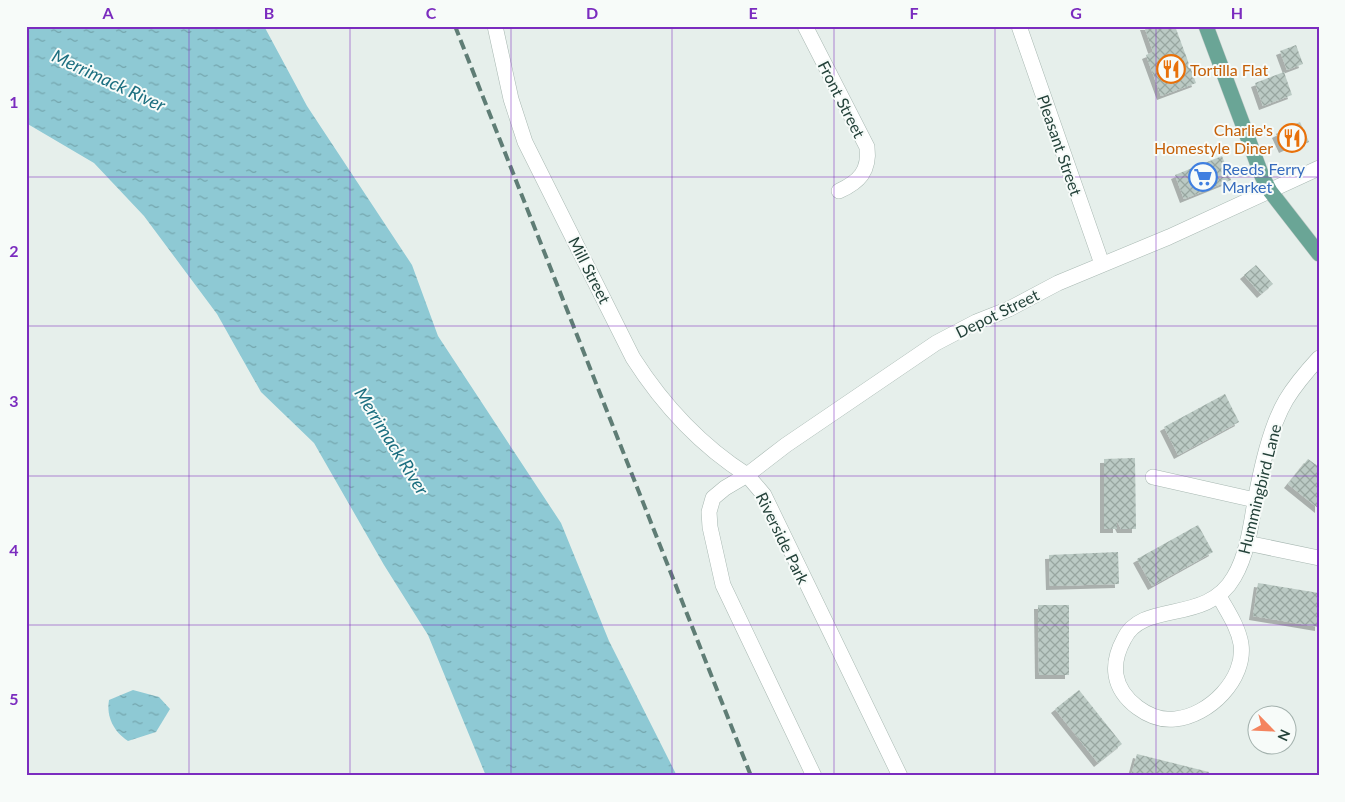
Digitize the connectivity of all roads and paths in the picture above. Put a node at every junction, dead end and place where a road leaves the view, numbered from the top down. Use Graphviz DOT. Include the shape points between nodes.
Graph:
graph roads {
  1 [pos="495,26"];
  2 [pos="805,26"];
  3 [pos="1019,26"];
  4 [pos="1206,26"];
  5 [pos="1319,168"];
  6 [pos="839,191"];
  7 [pos="1270,191"];
  8 [pos="1319,254"];
  9 [pos="1102,264"];
  10 [pos="1319,358"];
  11 [pos="747,475"];
  12 [pos="1153,477"];
  13 [pos="1256,500"];
  14 [pos="1247,542"];
  15 [pos="1319,558"];
  16 [pos="1219,596"];
  17 [pos="814,776"];
  18 [pos="900,776"];
  1 -- 11 [label="street, Mill Street" via="511,99 526,142 633,358 654,389 689,428"];
  2 -- 6 [label="street, Front Street" via="866,147 866,170 860,180"];
  3 -- 9 [label="street, Pleasant Street"];
  4 -- 7 [label="main road"];
  5 -- 7 [label="street, Depot Street"];
  7 -- 8 [label="main road"];
  7 -- 9 [label="street, Depot Street"];
  9 -- 11 [label="street, Depot Street" via="936,343"];
  10 -- 13 [label="street, Hummingbird Lane" via="1295,387 1278,416"];
  11 -- 17 [label="street, Riverside Park" via="714,498 709,512 723,586"];
  11 -- 18 [label="street, Riverside Park" via="764,495"];
  12 -- 13 [label="street"];
  13 -- 14 [label="street, Hummingbird Lane"];
  14 -- 15 [label="street"];
  14 -- 16 [label="street, Hummingbird Lane" via="1235,577"];
  16 -- 16 [label="street, Hummingbird Lane" via="1194,608 1142,620 1132,626 1119,650 1115,663 1116,677 1132,702 1144,712 1157,718 1175,719 1205,707 1228,687 1237,673 1241,643"];
}
